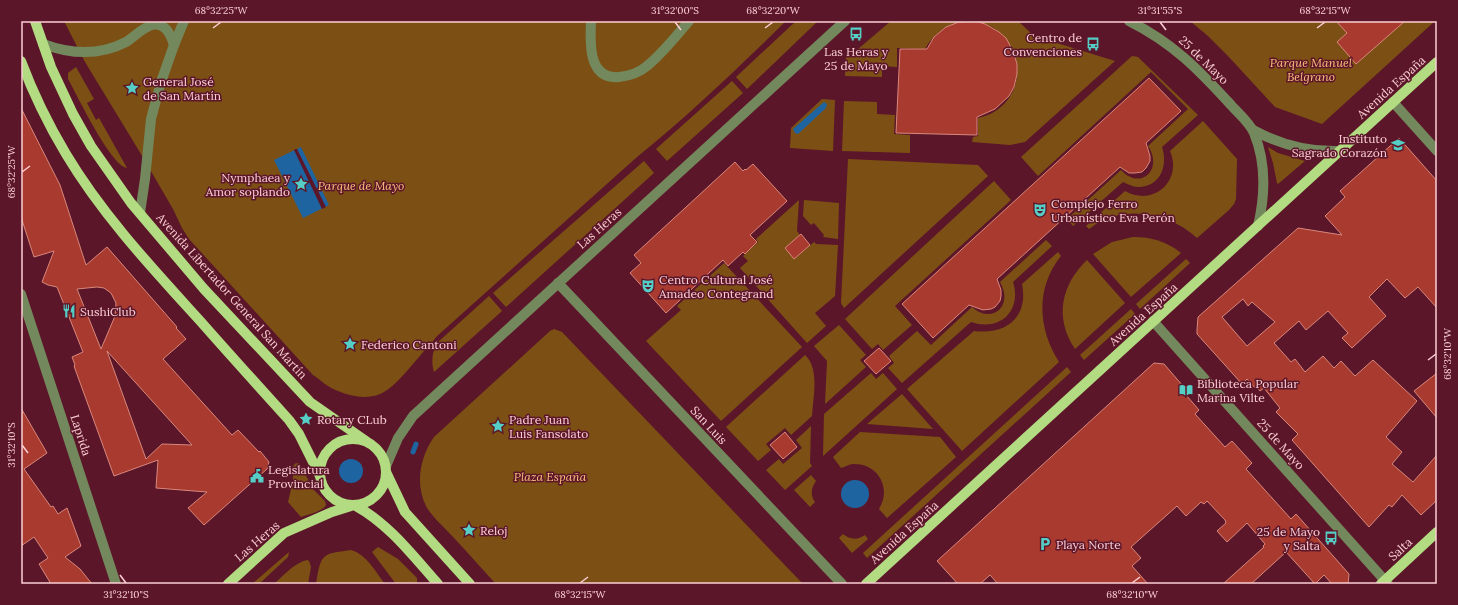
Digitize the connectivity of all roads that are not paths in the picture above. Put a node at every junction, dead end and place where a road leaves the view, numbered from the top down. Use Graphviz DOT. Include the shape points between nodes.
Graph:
graph roads {
  1 [pos="35,21"];
  2 [pos="184,21"];
  3 [pos="591,21"];
  4 [pos="689,21"];
  5 [pos="845,21"];
  6 [pos="1129,21"];
  7 [pos="43,44"];
  8 [pos="174,45"];
  9 [pos="21,61"];
  10 [pos="1437,62"];
  11 [pos="1393,102"];
  12 [pos="1253,130"];
  13 [pos="1339,151"];
  14 [pos="1437,151"];
  15 [pos="140,213"];
  16 [pos="1258,226"];
  17 [pos="558,283"];
  18 [pos="21,294"];
  19 [pos="1154,322"];
  20 [pos="366,441"];
  21 [pos="386,469"];
  22 [pos="320,476"];
  23 [pos="353,506"];
  24 [pos="1437,532"];
  25 [pos="1385,583"];
  26 [pos="116,584"];
  27 [pos="228,584"];
  28 [pos="438,584"];
  29 [pos="470,584"];
  30 [pos="842,584"];
  31 [pos="866,584"];
  1 -- 7 [label="main road, Avenida Libertador General San Martín"];
  2 -- 8 [label="street"];
  3 -- 4 [label="street" via="590,45 594,62 600,72 611,78 634,74 647,66"];
  5 -- 17 [label="street, Las Heras"];
  6 -- 12 [label="street, 25 de Mayo" via="1172,46 1194,65"];
  7 -- 8 [label="street" via="77,52 98,51 126,42 152,25 166,29"];
  7 -- 15 [label="main road, Avenida Libertador General San Martín" via="60,86 91,146"];
  8 -- 15 [label="street" via="151,119"];
  9 -- 22 [label="main road" via="57,139 93,194 137,250 295,428"];
  10 -- 11 [label="main road, Avenida España"];
  11 -- 13 [label="main road, Avenida España"];
  11 -- 14 [label="street"];
  12 -- 13 [label="street, 25 de Mayo" via="1300,148"];
  12 -- 16 [label="street, 25 de Mayo" via="1260,151 1263,183"];
  13 -- 16 [label="main road, Avenida España"];
  15 -- 20 [label="main road, Avenida Libertador General San Martín" via="204,289 310,402"];
  16 -- 19 [label="main road, Avenida España"];
  17 -- 21 [label="street, Las Heras" via="413,416 398,438"];
  17 -- 30 [label="street, San Luis"];
  18 -- 26 [label="street, Laprida"];
  19 -- 25 [label="street, 25 de Mayo"];
  19 -- 31 [label="main road, Avenida España"];
  20 -- 21 [label="main road" via="383,457"];
  20 -- 22 [label="main road" via="344,440 333,445 325,453 320,464"];
  21 -- 23 [label="main road" via="386,480 373,499"];
  21 -- 29 [label="main road" via="405,512"];
  22 -- 23 [label="main road" via="323,487 330,496 340,503"];
  23 -- 27 [label="main road, Las Heras" via="332,512 284,533"];
  23 -- 28 [label="main road" via="371,515 386,527"];
  24 -- 25 [label="main road, Salta"];
}
